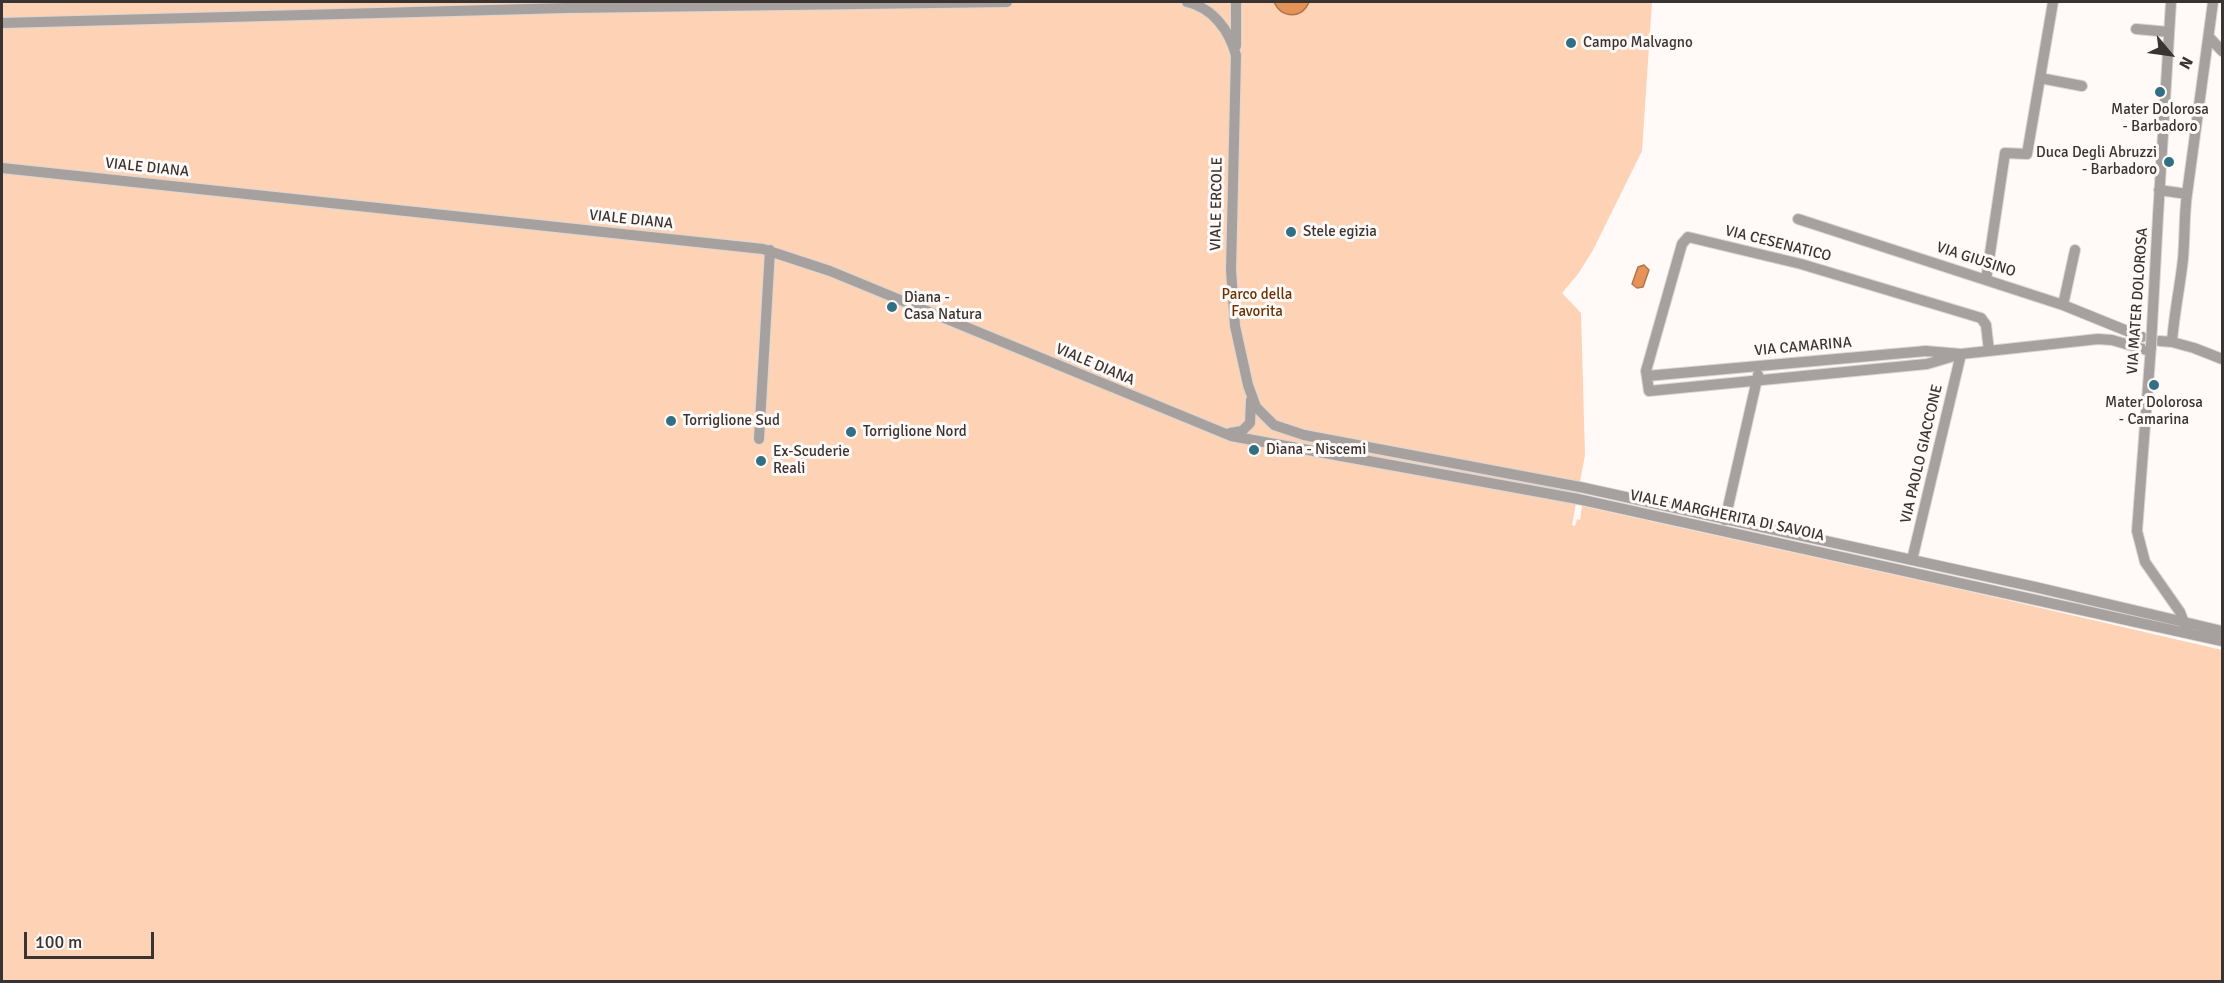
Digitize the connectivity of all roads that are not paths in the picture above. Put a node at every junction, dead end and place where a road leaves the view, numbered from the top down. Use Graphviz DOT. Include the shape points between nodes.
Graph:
graph roads {
  1 [pos="1007,2"];
  2 [pos="1187,2"];
  3 [pos="1236,2"];
  4 [pos="2053,2"];
  5 [pos="2171,2"];
  6 [pos="2213,2"];
  7 [pos="2,23"];
  8 [pos="2136,29"];
  9 [pos="2169,32"];
  10 [pos="2209,37"];
  11 [pos="2223,51"];
  12 [pos="1236,55"];
  13 [pos="2040,78"];
  14 [pos="2082,86"];
  15 [pos="2,168"];
  16 [pos="2159,190"];
  17 [pos="2187,194"];
  18 [pos="1798,219"];
  19 [pos="770,250"];
  20 [pos="2075,250"];
  21 [pos="1986,279"];
  22 [pos="2063,305"];
  23 [pos="2142,337"];
  24 [pos="2172,342"];
  25 [pos="2153,346"];
  26 [pos="1989,351"];
  27 [pos="1961,354"];
  28 [pos="2223,359"];
  29 [pos="1757,366"];
  30 [pos="1647,376"];
  31 [pos="1759,380"];
  32 [pos="1649,391"];
  33 [pos="1251,395"];
  34 [pos="1269,422"];
  35 [pos="1223,433"];
  36 [pos="759,439"];
  37 [pos="1725,520"];
  38 [pos="1912,560"];
  39 [pos="2181,627"];
  40 [pos="2223,631"];
  41 [pos="2223,641"];
  1 -- 7 [label="street" via="566,8"];
  2 -- 12 [label="street, VIALE ERCOLE" via="1201,7 1218,21 1228,32"];
  3 -- 12 [label="street"];
  4 -- 13 [label="street"];
  5 -- 9 [label="street, VIA MATER DOLOROSA"];
  6 -- 10 [label="street"];
  8 -- 9 [label="street"];
  9 -- 16 [label="street, VIA MATER DOLOROSA"];
  10 -- 11 [label="street"];
  10 -- 17 [label="street"];
  12 -- 33 [label="street, VIALE ERCOLE" via="1233,307"];
  13 -- 14 [label="street"];
  13 -- 21 [label="street" via="2027,154 2005,153"];
  15 -- 19 [label="street, VIALE DIANA"];
  16 -- 17 [label="street"];
  16 -- 25 [label="street, VIA MATER DOLOROSA, bridge"];
  17 -- 24 [label="street"];
  18 -- 21 [label="street, VIA GIUSINO"];
  19 -- 35 [label="street, VIALE DIANA" via="830,271"];
  19 -- 36 [label="street"];
  20 -- 22 [label="street"];
  21 -- 22 [label="street, VIA GIUSINO"];
  22 -- 23 [label="street, VIA GIUSINO"];
  24 -- 25 [label="street"];
  24 -- 28 [label="street"];
  25 -- 26 [label="street, VIA CAMARINA" via="2098,339"];
  25 -- 39 [label="street, VIA MATER DOLOROSA" via="2137,531 2145,562"];
  26 -- 27 [label="street, VIA CAMARINA"];
  26 -- 30 [label="street, VIA CESENATICO" via="1986,325 1981,318 1801,264 1688,237 1682,244 1646,368"];
  27 -- 29 [label="street, VIA CAMARINA" via="1926,351"];
  27 -- 31 [label="street, VIA CAMARINA" via="1927,364"];
  27 -- 38 [label="street, VIA PAOLO GIACCONE"];
  29 -- 30 [label="street, VIA CAMARINA"];
  29 -- 31 [label="street"];
  30 -- 32 [label="street, VIA CESENATICO"];
  31 -- 32 [label="street, VIA CAMARINA"];
  31 -- 37 [label="street"];
  33 -- 34 [label="street, VIALE ERCOLE" via="1256,408"];
  33 -- 35 [label="street" via="1250,423 1235,433"];
  34 -- 37 [label="street, VIALE MARGHERITA DI SAVOIA" via="1304,435"];
  35 -- 39 [label="street, VIALE MARGHERITA DI SAVOIA" via="1578,499"];
  37 -- 38 [label="street, VIALE MARGHERITA DI SAVOIA"];
  38 -- 39 [label="street, VIALE MARGHERITA DI SAVOIA"];
  39 -- 40 [label="street, VIALE MARGHERITA DI SAVOIA"];
  39 -- 41 [label="street, VIA MATER DOLOROSA" via="2192,634"];
}
